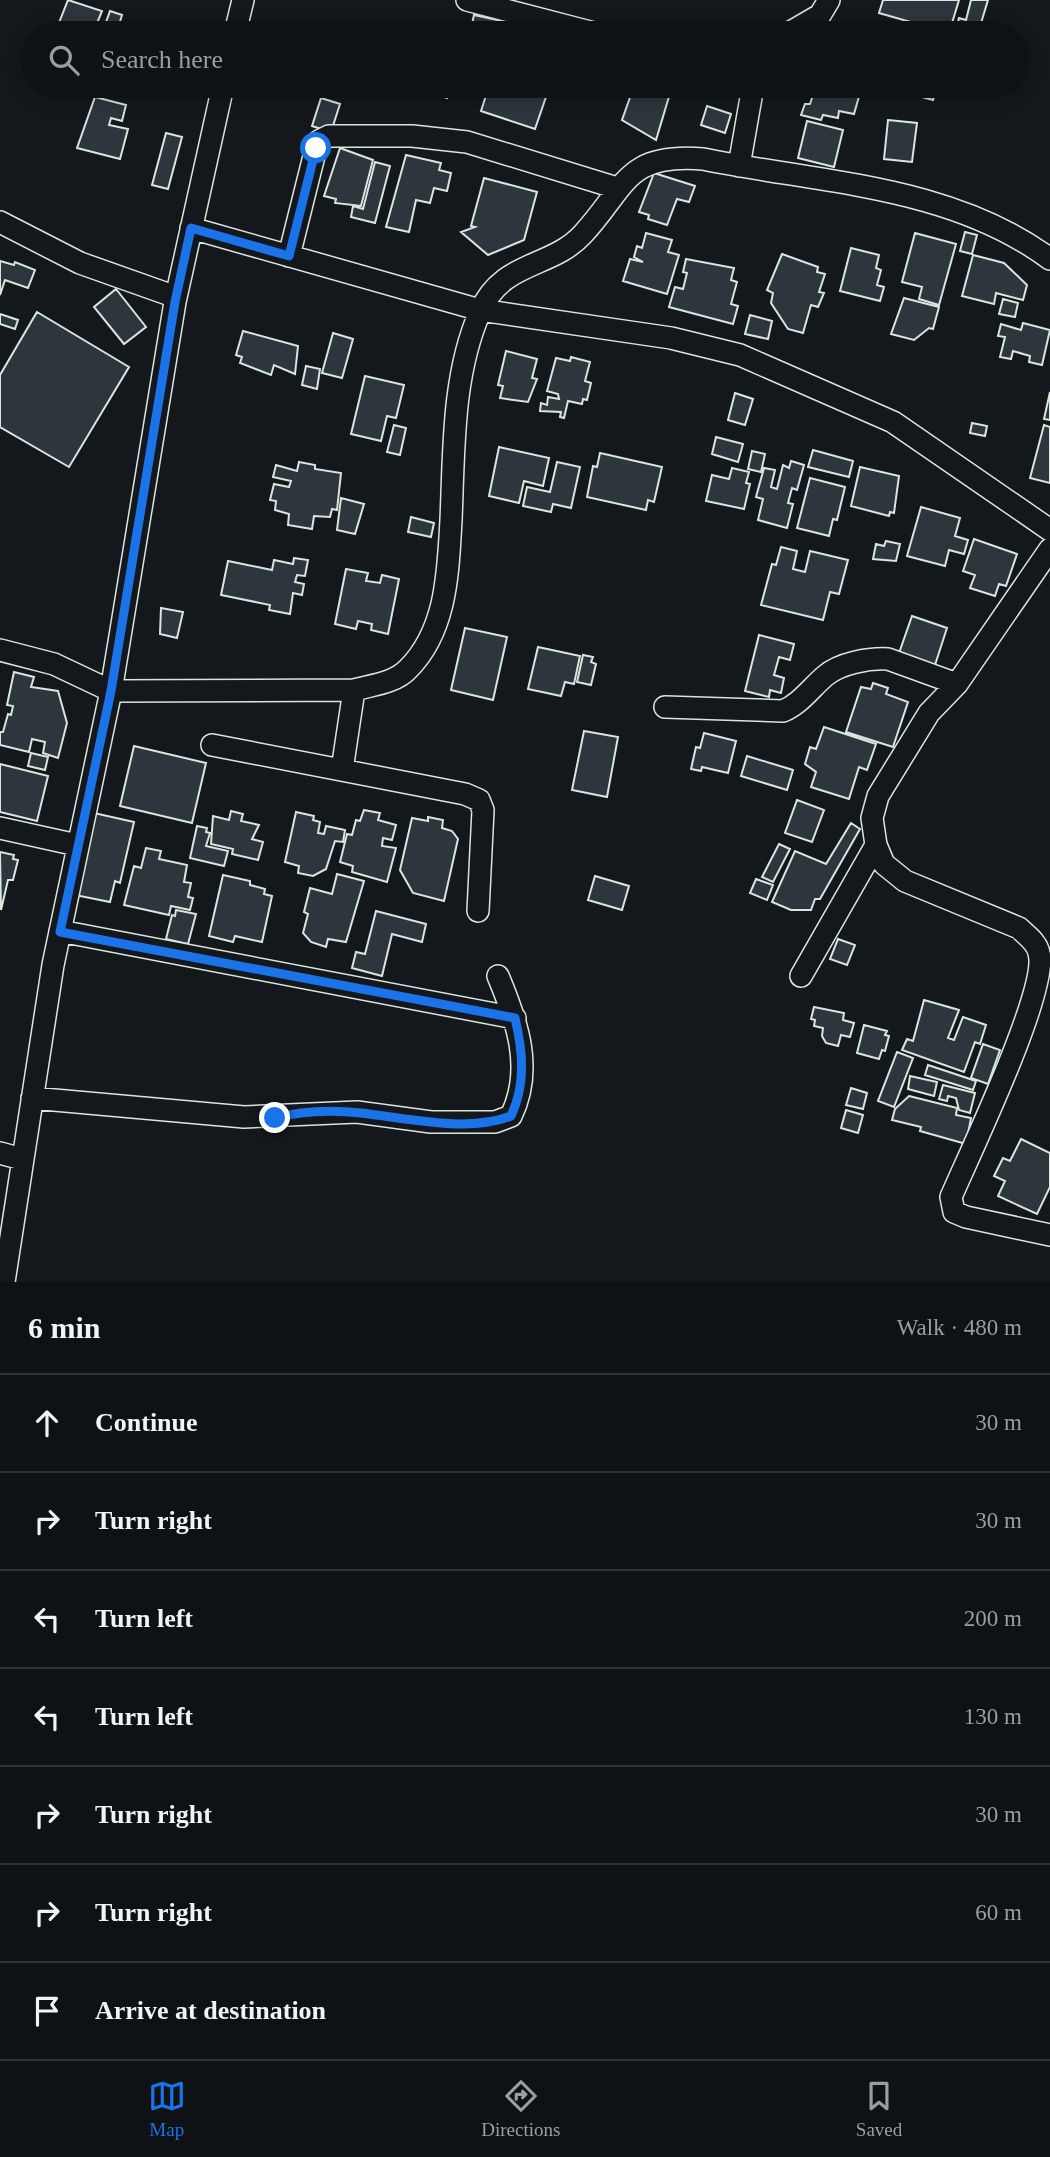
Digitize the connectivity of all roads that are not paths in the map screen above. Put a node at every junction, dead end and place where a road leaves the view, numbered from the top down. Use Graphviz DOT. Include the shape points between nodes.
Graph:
graph roads {
  1 [pos="243,0"];
  2 [pos="467,0"];
  3 [pos="829,0"];
  4 [pos="238,21"];
  5 [pos="548,21"];
  6 [pos="810,21"];
  7 [pos="220,98"];
  8 [pos="751,98"];
  9 [pos="739,166"];
  10 [pos="617,188"];
  11 [pos="0,222"];
  12 [pos="191,228"];
  13 [pos="289,256"];
  14 [pos="1050,259"];
  15 [pos="176,297"];
  16 [pos="480,310"];
  17 [pos="1050,530"];
  18 [pos="1050,549"];
  19 [pos="0,650"];
  20 [pos="957,684"];
  21 [pos="354,690"];
  22 [pos="111,691"];
  23 [pos="665,707"];
  24 [pos="212,745"];
  25 [pos="342,770"];
  26 [pos="0,828"];
  27 [pos="77,845"];
  28 [pos="876,845"];
  29 [pos="478,911"];
  30 [pos="60,932"];
  31 [pos="498,976"];
  32 [pos="801,976"];
  33 [pos="515,1018"];
  34 [pos="32,1098"];
  35 [pos="0,1153"];
  36 [pos="22,1160"];
  37 [pos="1050,1235"];
  38 [pos="5,1246"];
  39 [pos="4,1282"];
  1 -- 4 [label="street"];
  2 -- 5 [label="street"];
  3 -- 6 [label="street" via="820,15"];
  7 -- 12 [label="street"];
  8 -- 9 [label="street"];
  9 -- 10 [label="street" via="673,156 648,163"];
  9 -- 14 [label="street" via="908,195 958,209 1027,242"];
  10 -- 13 [label="street" via="467,142 412,136 329,136 316,148"];
  10 -- 16 [label="street" via="582,236 558,252 514,270 492,289"];
  11 -- 15 [label="street" via="80,263"];
  12 -- 13 [label="street"];
  12 -- 15 [label="street"];
  13 -- 16 [label="street"];
  15 -- 22 [label="street"];
  16 -- 17 [label="street" via="671,338 740,355 893,422"];
  16 -- 21 [label="street" via="461,378 448,580 438,620 407,670"];
  18 -- 20 [label="street"];
  19 -- 22 [label="street" via="54,664"];
  20 -- 23 [label="street" via="876,658 827,674 783,711"];
  20 -- 28 [label="street" via="929,713 878,796 872,818"];
  21 -- 22 [label="street"];
  21 -- 25 [label="street"];
  22 -- 27 [label="street"];
  24 -- 25 [label="street"];
  25 -- 29 [label="street" via="479,800 484,810"];
  26 -- 27 [label="street"];
  27 -- 30 [label="street"];
  28 -- 32 [label="street"];
  28 -- 37 [label="street" via="884,864 905,881 1019,928 1040,953 1022,1033 951,1197 954,1212 966,1217"];
  30 -- 33 [label="street"];
  30 -- 34 [label="street"];
  31 -- 33 [label="street"];
  33 -- 34 [label="street" via="522,1082 511,1116 495,1122 431,1122 357,1112 244,1117"];
  34 -- 36 [label="street"];
  35 -- 36 [label="street"];
  36 -- 38 [label="street"];
  38 -- 39 [label="street"];
}
